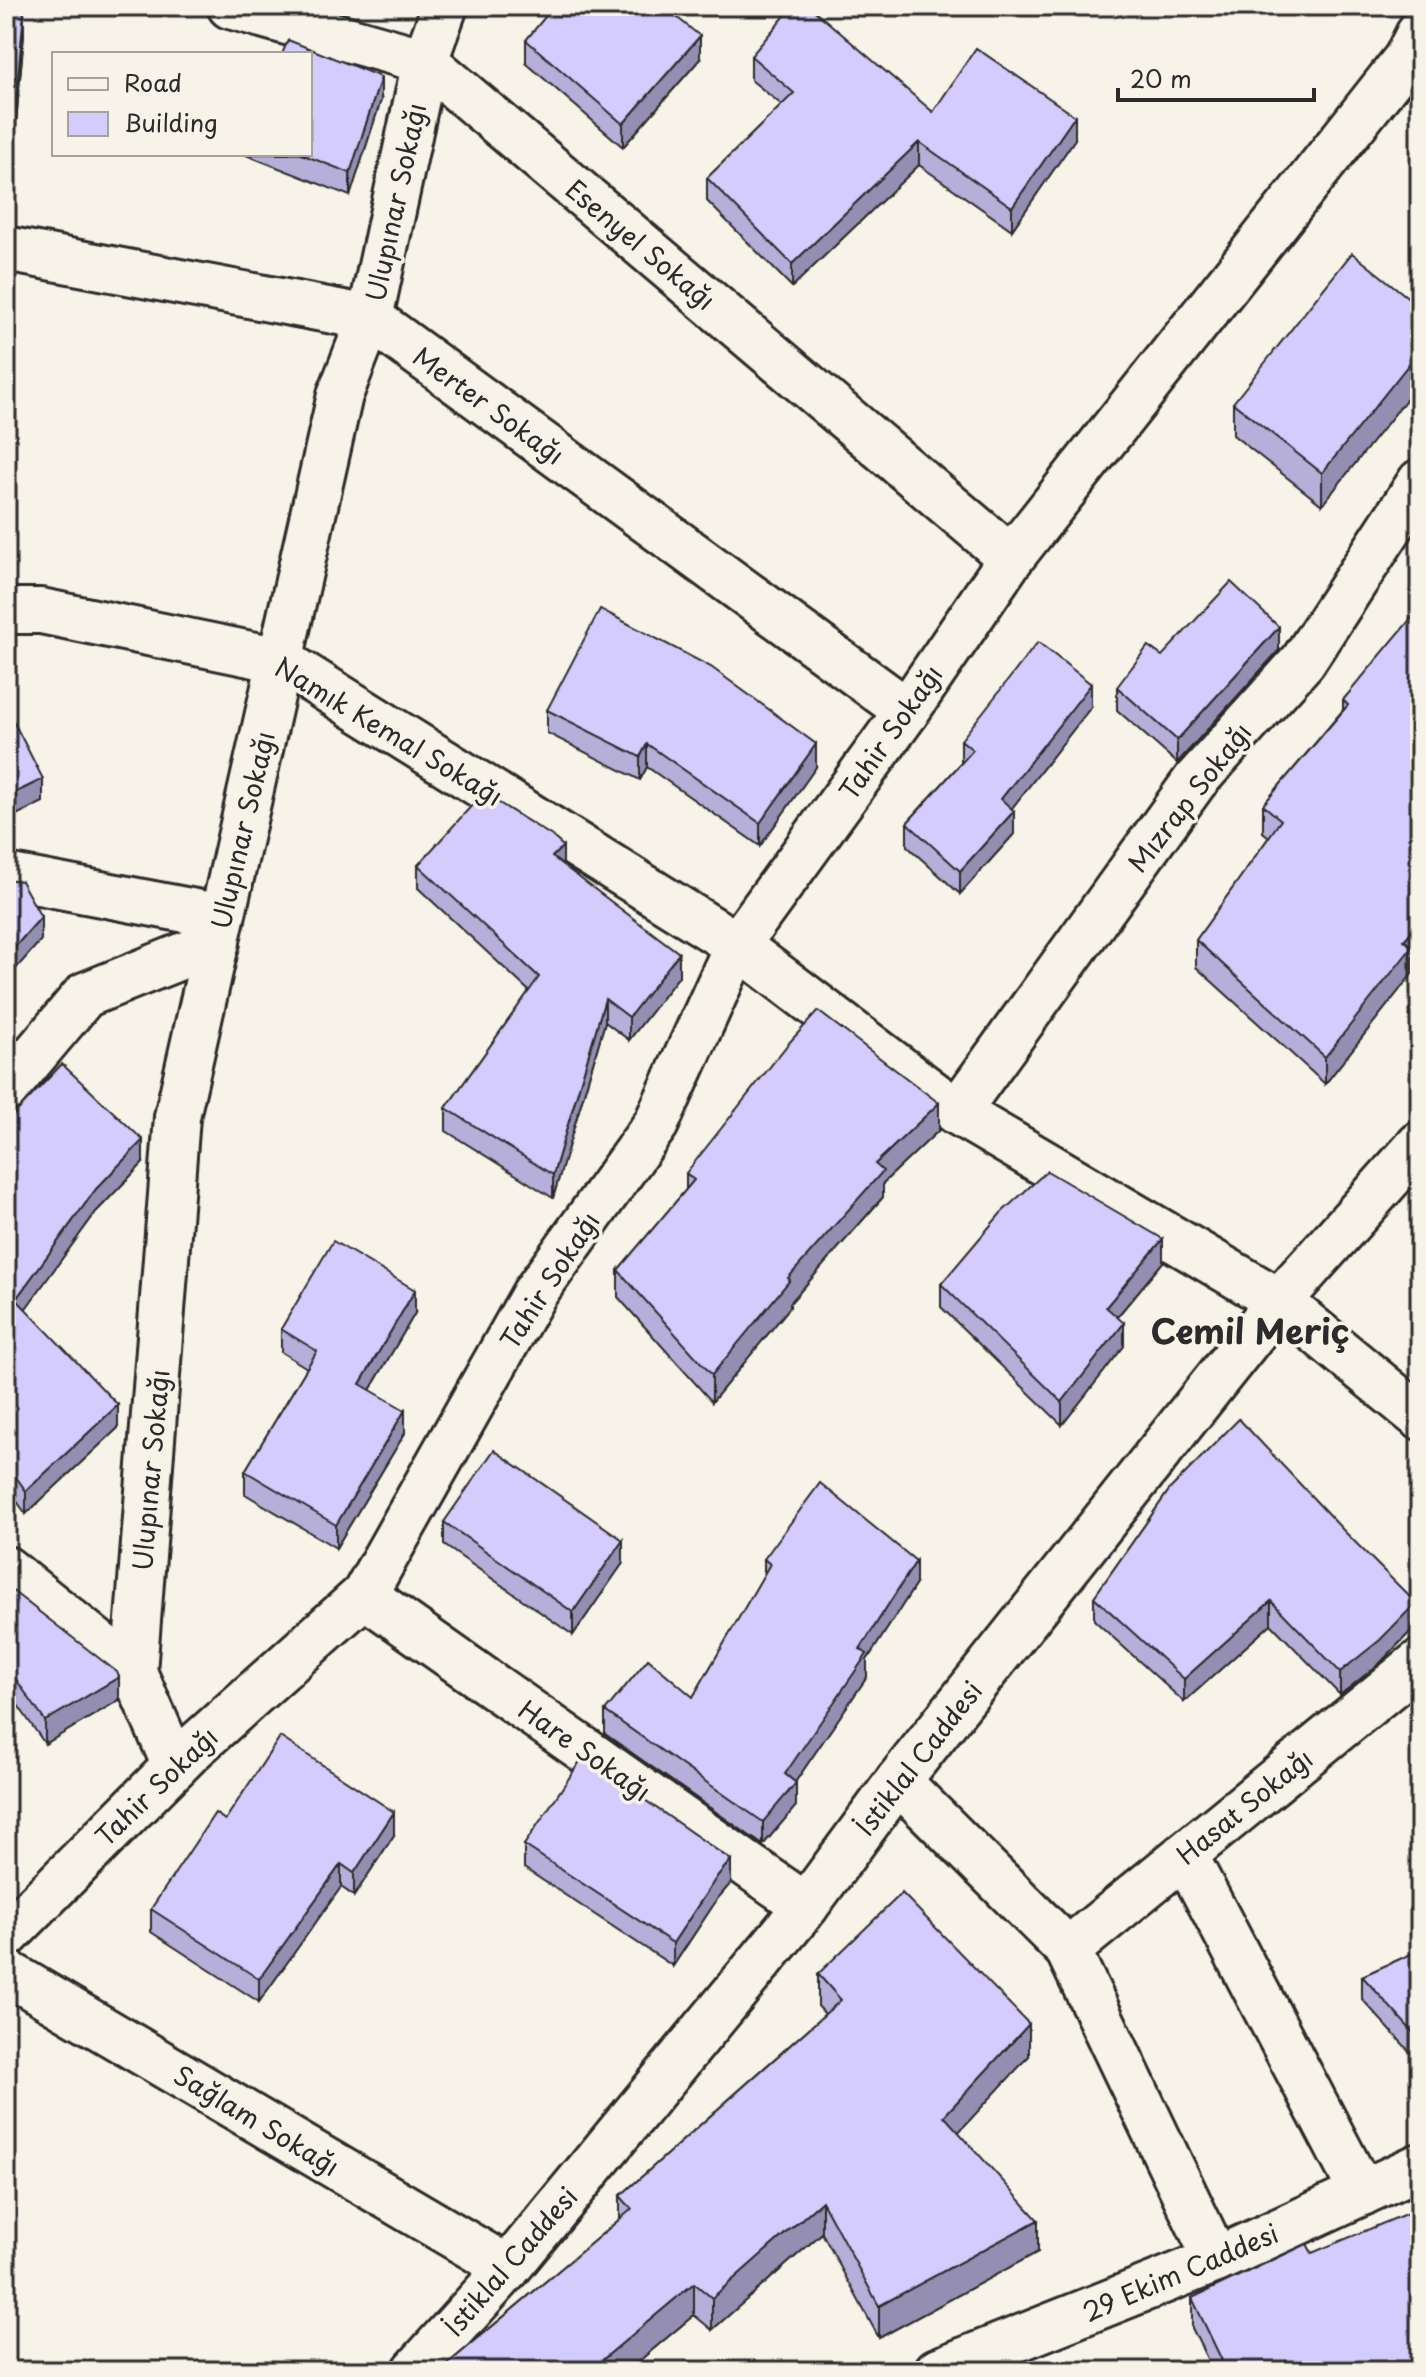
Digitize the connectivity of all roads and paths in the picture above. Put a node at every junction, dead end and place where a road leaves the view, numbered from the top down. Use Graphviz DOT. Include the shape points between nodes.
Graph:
graph roads {
  1 [pos="230,6"];
  2 [pos="445,6"];
  3 [pos="1420,31"];
  4 [pos="425,61"];
  5 [pos="6,249"];
  6 [pos="370,318"];
  7 [pos="1420,482"];
  8 [pos="1011,558"];
  9 [pos="6,611"];
  10 [pos="280,660"];
  11 [pos="907,711"];
  12 [pos="6,878"];
  13 [pos="220,929"];
  14 [pos="737,945"];
  15 [pos="6,1089"];
  16 [pos="957,1112"];
  17 [pos="1420,1144"];
  18 [pos="1279,1301"];
  19 [pos="1420,1417"];
  20 [pos="6,1569"];
  21 [pos="364,1595"];
  22 [pos="1420,1662"];
  23 [pos="134,1672"];
  24 [pos="175,1766"];
  25 [pos="898,1781"];
  26 [pos="1185,1855"];
  27 [pos="806,1906"];
  28 [pos="6,1936"];
  29 [pos="1068,1950"];
  30 [pos="6,1972"];
  31 [pos="1420,2166"];
  32 [pos="1362,2193"];
  33 [pos="1216,2260"];
  34 [pos="508,2268"];
  35 [pos="415,2371"];
  36 [pos="937,2371"];
  1 -- 4 [label="street, Esenyel Sokağı"];
  2 -- 4 [label="street, Ulupınar Sokağı"];
  3 -- 8 [label="street, Tahir Sokağı" via="1406,59"];
  4 -- 6 [label="street, Ulupınar Sokağı"];
  4 -- 8 [label="street, Esenyel Sokağı"];
  5 -- 6 [label="street, Merter Sokağı"];
  6 -- 10 [label="street, Ulupınar Sokağı" via="340,395"];
  6 -- 11 [label="street, Merter Sokağı"];
  7 -- 16 [label="street, Mızrap Sokağı" via="1303,661 1195,781"];
  8 -- 11 [label="street, Tahir Sokağı"];
  9 -- 10 [label="street, Namık Kemal Sokağı" via="41,611"];
  10 -- 13 [label="street, Ulupınar Sokağı"];
  10 -- 14 [label="street, Namık Kemal Sokağı"];
  11 -- 14 [label="street, Tahir Sokağı"];
  12 -- 13 [label="street"];
  13 -- 15 [label="street" via="85,995"];
  13 -- 23 [label="street, Ulupınar Sokağı" via="177,1117"];
  14 -- 16 [label="street, Namık Kemal Sokağı"];
  14 -- 21 [label="street, Tahir Sokağı" via="656,1124 534,1294"];
  16 -- 18 [label="street, Namık Kemal Sokağı"];
  17 -- 18 [label="street, İstiklal Caddesi"];
  18 -- 19 [label="street, Namık Kemal Sokağı"];
  18 -- 25 [label="street, İstiklal Caddesi"];
  20 -- 23 [label="street"];
  21 -- 24 [label="street, Tahir Sokağı"];
  21 -- 27 [label="street, Hare Sokağı"];
  22 -- 26 [label="street, Hasat Sokağı"];
  23 -- 24 [label="street"];
  24 -- 28 [label="street, Tahir Sokağı"];
  25 -- 27 [label="street, İstiklal Caddesi"];
  25 -- 29 [label="street"];
  26 -- 29 [label="street, Hasat Sokağı"];
  26 -- 32 [label="street"];
  27 -- 34 [label="street, İstiklal Caddesi"];
  29 -- 33 [label="street"];
  30 -- 34 [label="street, Sağlam Sokağı"];
  31 -- 32 [label="street, 29 Ekim Caddesi"];
  32 -- 33 [label="street, 29 Ekim Caddesi"];
  33 -- 36 [label="street, 29 Ekim Caddesi"];
  34 -- 35 [label="street, İstiklal Caddesi"];
}
